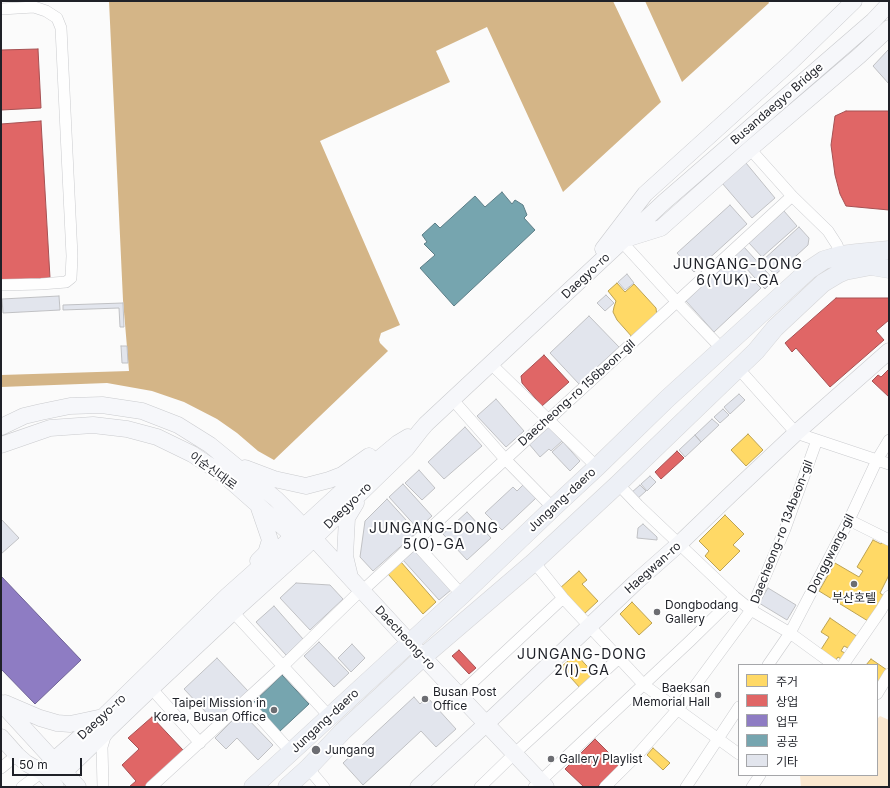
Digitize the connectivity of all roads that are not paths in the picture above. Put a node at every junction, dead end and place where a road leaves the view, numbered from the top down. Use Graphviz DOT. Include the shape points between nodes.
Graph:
graph roads {
  1 [pos="854,1"];
  2 [pos="889,4"];
  3 [pos="1,8"];
  4 [pos="889,28"];
  5 [pos="750,149"];
  6 [pos="792,196"];
  7 [pos="664,202"];
  8 [pos="624,240"];
  9 [pos="889,250"];
  10 [pos="841,255"];
  11 [pos="889,269"];
  12 [pos="577,284"];
  13 [pos="1,285"];
  14 [pos="677,302"];
  15 [pos="722,349"];
  16 [pos="889,350"];
  17 [pos="491,364"];
  18 [pos="738,368"];
  19 [pos="453,400"];
  20 [pos="548,420"];
  21 [pos="4,425"];
  22 [pos="420,431"];
  23 [pos="796,433"];
  24 [pos="817,440"];
  25 [pos="889,440"];
  26 [pos="398,443"];
  27 [pos="1,445"];
  28 [pos="505,459"];
  29 [pos="877,460"];
  30 [pos="234,464"];
  31 [pos="889,464"];
  32 [pos="597,467"];
  33 [pos="618,484"];
  34 [pos="366,488"];
  35 [pos="258,506"];
  36 [pos="553,508"];
  37 [pos="849,520"];
  38 [pos="298,531"];
  39 [pos="889,540"];
  40 [pos="414,542"];
  41 [pos="310,543"];
  42 [pos="679,544"];
  43 [pos="534,562"];
  44 [pos="350,579"];
  45 [pos="234,589"];
  46 [pos="359,593"];
  47 [pos="462,595"];
  48 [pos="889,596"];
  49 [pos="735,597"];
  50 [pos="563,598"];
  51 [pos="752,610"];
  52 [pos="233,612"];
  53 [pos="589,626"];
  54 [pos="790,633"];
  55 [pos="409,642"];
  56 [pos="423,657"];
  57 [pos="619,658"];
  58 [pos="769,664"];
  59 [pos="833,664"];
  60 [pos="844,664"];
  61 [pos="283,666"];
  62 [pos="889,674"];
  63 [pos="644,685"];
  64 [pos="152,688"];
  65 [pos="878,692"];
  66 [pos="459,695"];
  67 [pos="245,701"];
  68 [pos="1,702"];
  69 [pos="678,709"];
  70 [pos="738,709"];
  71 [pos="329,716"];
  72 [pos="108,721"];
  73 [pos="486,724"];
  74 [pos="1,737"];
  75 [pos="718,738"];
  76 [pos="200,743"];
  77 [pos="291,752"];
  78 [pos="738,753"];
  79 [pos="514,754"];
  80 [pos="17,755"];
  81 [pos="59,766"];
  82 [pos="1,768"];
  83 [pos="308,768"];
  84 [pos="42,772"];
  85 [pos="759,776"];
  86 [pos="540,785"];
  87 [pos="22,787"];
  88 [pos="56,787"];
  89 [pos="78,787"];
  90 [pos="104,787"];
  91 [pos="151,787"];
  92 [pos="253,787"];
  93 [pos="287,787"];
  94 [pos="324,787"];
  95 [pos="418,787"];
  96 [pos="480,787"];
  97 [pos="605,787"];
  98 [pos="686,787"];
  99 [pos="752,787"];
  1 -- 12 [label="main road" via="791,62 645,194"];
  2 -- 7 [label="main road, Busandaegyo Bridge"];
  3 -- 13 [label="street" via="34,7 46,11 57,18 61,28 72,256 71,278 66,282"];
  4 -- 5 [label="main road"];
  5 -- 6 [label="street"];
  5 -- 8 [label="main road" via="661,228"];
  6 -- 10 [label="street" via="828,231"];
  6 -- 14 [label="street, Daecheong-ro 156beon-gil"];
  7 -- 8 [label="main road, Daegyo-ro"];
  8 -- 12 [label="main road, Daegyo-ro"];
  8 -- 14 [label="street"];
  9 -- 10 [label="main road, Jungang-daero"];
  10 -- 15 [label="main road, Jungang-daero" via="824,260 809,270"];
  11 -- 18 [label="main road, Jungang-daero" via="871,266 860,268 846,271 823,283 775,328"];
  12 -- 17 [label="main road, Daegyo-ro"];
  14 -- 15 [label="street"];
  14 -- 20 [label="street, Daecheong-ro 156beon-gil"];
  15 -- 32 [label="main road, Jungang-daero"];
  16 -- 23 [label="main road, Haegwan-ro"];
  17 -- 19 [label="main road, Daegyo-ro"];
  17 -- 20 [label="street"];
  18 -- 23 [label="street"];
  18 -- 33 [label="main road, Jungang-daero"];
  19 -- 22 [label="main road, Daegyo-ro"];
  19 -- 28 [label="street"];
  20 -- 28 [label="street, Daecheong-ro 156beon-gil"];
  20 -- 32 [label="street"];
  21 -- 30 [label="main road, 이순신대로" via="24,416 70,406 102,405 142,411 178,425"];
  22 -- 26 [label="main road, Daegyo-ro"];
  22 -- 34 [label="main road, Daegyo-ro" via="406,449"];
  23 -- 24 [label="street"];
  23 -- 42 [label="main road, Haegwan-ro"];
  24 -- 29 [label="street"];
  24 -- 51 [label="street, Daecheong-ro 134beon-gil"];
  25 -- 29 [label="street, Donggwang-gil"];
  26 -- 30 [label="main road" via="378,450 342,475 306,486 274,479"];
  26 -- 38 [label="main road, Daegyo-ro"];
  27 -- 35 [label="main road, 이순신대로" via="50,428 93,424 127,429 157,437 192,454 224,476"];
  28 -- 36 [label="street"];
  28 -- 40 [label="street, Daecheong-ro 156beon-gil"];
  29 -- 31 [label="street"];
  29 -- 37 [label="street, Donggwang-gil"];
  30 -- 38 [label="main road, 이순신대로" via="276,499"];
  32 -- 36 [label="main road, Jungang-daero"];
  33 -- 42 [label="street"];
  33 -- 43 [label="main road, Jungang-daero"];
  34 -- 41 [label="main road, Daegyo-ro"];
  34 -- 44 [label="main road" via="347,518 345,556"];
  35 -- 38 [label="main road, 이순신대로"];
  35 -- 45 [label="main road" via="270,540 266,553"];
  36 -- 47 [label="main road, Jungang-daero"];
  37 -- 39 [label="street"];
  37 -- 54 [label="street, Donggwang-gil"];
  38 -- 41 [label="main road, 이순신대로"];
  38 -- 45 [label="main road, Daegyo-ro"];
  40 -- 46 [label="street, Daecheong-ro 156beon-gil"];
  40 -- 47 [label="street"];
  41 -- 44 [label="main road, Daecheong-ro"];
  41 -- 46 [label="main road, 이순신대로" via="319,558"];
  41 -- 52 [label="main road, Daegyo-ro"];
  42 -- 49 [label="street"];
  42 -- 53 [label="main road, Haegwan-ro"];
  43 -- 50 [label="street"];
  43 -- 56 [label="main road, Jungang-daero"];
  44 -- 46 [label="main road, Daecheong-ro"];
  45 -- 72 [label="main road, Daegyo-ro"];
  46 -- 55 [label="main road, Daecheong-ro"];
  46 -- 61 [label="street, Daecheong-ro 156beon-gil"];
  47 -- 55 [label="main road, Jungang-daero"];
  48 -- 60 [label="street"];
  49 -- 51 [label="street"];
  49 -- 63 [label="street"];
  50 -- 53 [label="street"];
  50 -- 66 [label="street"];
  51 -- 54 [label="street"];
  51 -- 69 [label="street, Daecheong-ro 134beon-gil"];
  52 -- 61 [label="street"];
  52 -- 64 [label="main road, Daegyo-ro"];
  53 -- 57 [label="street"];
  53 -- 73 [label="main road, Haegwan-ro"];
  54 -- 58 [label="street, Donggwang-gil"];
  54 -- 59 [label="street"];
  55 -- 56 [label="main road, Daecheong-ro"];
  55 -- 71 [label="main road, Jungang-daero"];
  56 -- 66 [label="main road, Daecheong-ro"];
  56 -- 83 [label="main road, Jungang-daero"];
  57 -- 63 [label="street"];
  57 -- 79 [label="street"];
  61 -- 67 [label="street, Daecheong-ro 156beon-gil"];
  61 -- 71 [label="street"];
  62 -- 65 [label="street"];
  63 -- 69 [label="street"];
  63 -- 86 [label="street"];
  64 -- 72 [label="main road, Daegyo-ro"];
  64 -- 76 [label="street"];
  66 -- 73 [label="main road, Daecheong-ro"];
  67 -- 76 [label="street, Daecheong-ro 156beon-gil"];
  67 -- 77 [label="street"];
  68 -- 72 [label="main road" via="57,723"];
  68 -- 81 [label="main road"];
  69 -- 75 [label="street"];
  69 -- 97 [label="street, Daecheong-ro 134beon-gil"];
  70 -- 75 [label="street"];
  71 -- 77 [label="main road, Jungang-daero"];
  72 -- 81 [label="main road, Daegyo-ro"];
  72 -- 90 [label="street" via="102,747"];
  73 -- 79 [label="main road, Daecheong-ro"];
  73 -- 95 [label="main road, Haegwan-ro"];
  74 -- 80 [label="main road"];
  75 -- 78 [label="street"];
  75 -- 98 [label="street"];
  76 -- 91 [label="street, Daecheong-ro 156beon-gil"];
  77 -- 92 [label="main road, Jungang-daero"];
  79 -- 86 [label="main road, Daecheong-ro"];
  79 -- 96 [label="street"];
  80 -- 82 [label="street"];
  80 -- 84 [label="main road"];
  81 -- 84 [label="main road"];
  81 -- 89 [label="main road"];
  83 -- 93 [label="main road, Jungang-daero"];
  83 -- 94 [label="street"];
  84 -- 87 [label="street"];
  84 -- 88 [label="main road"];
  85 -- 99 [label="street"];
}
